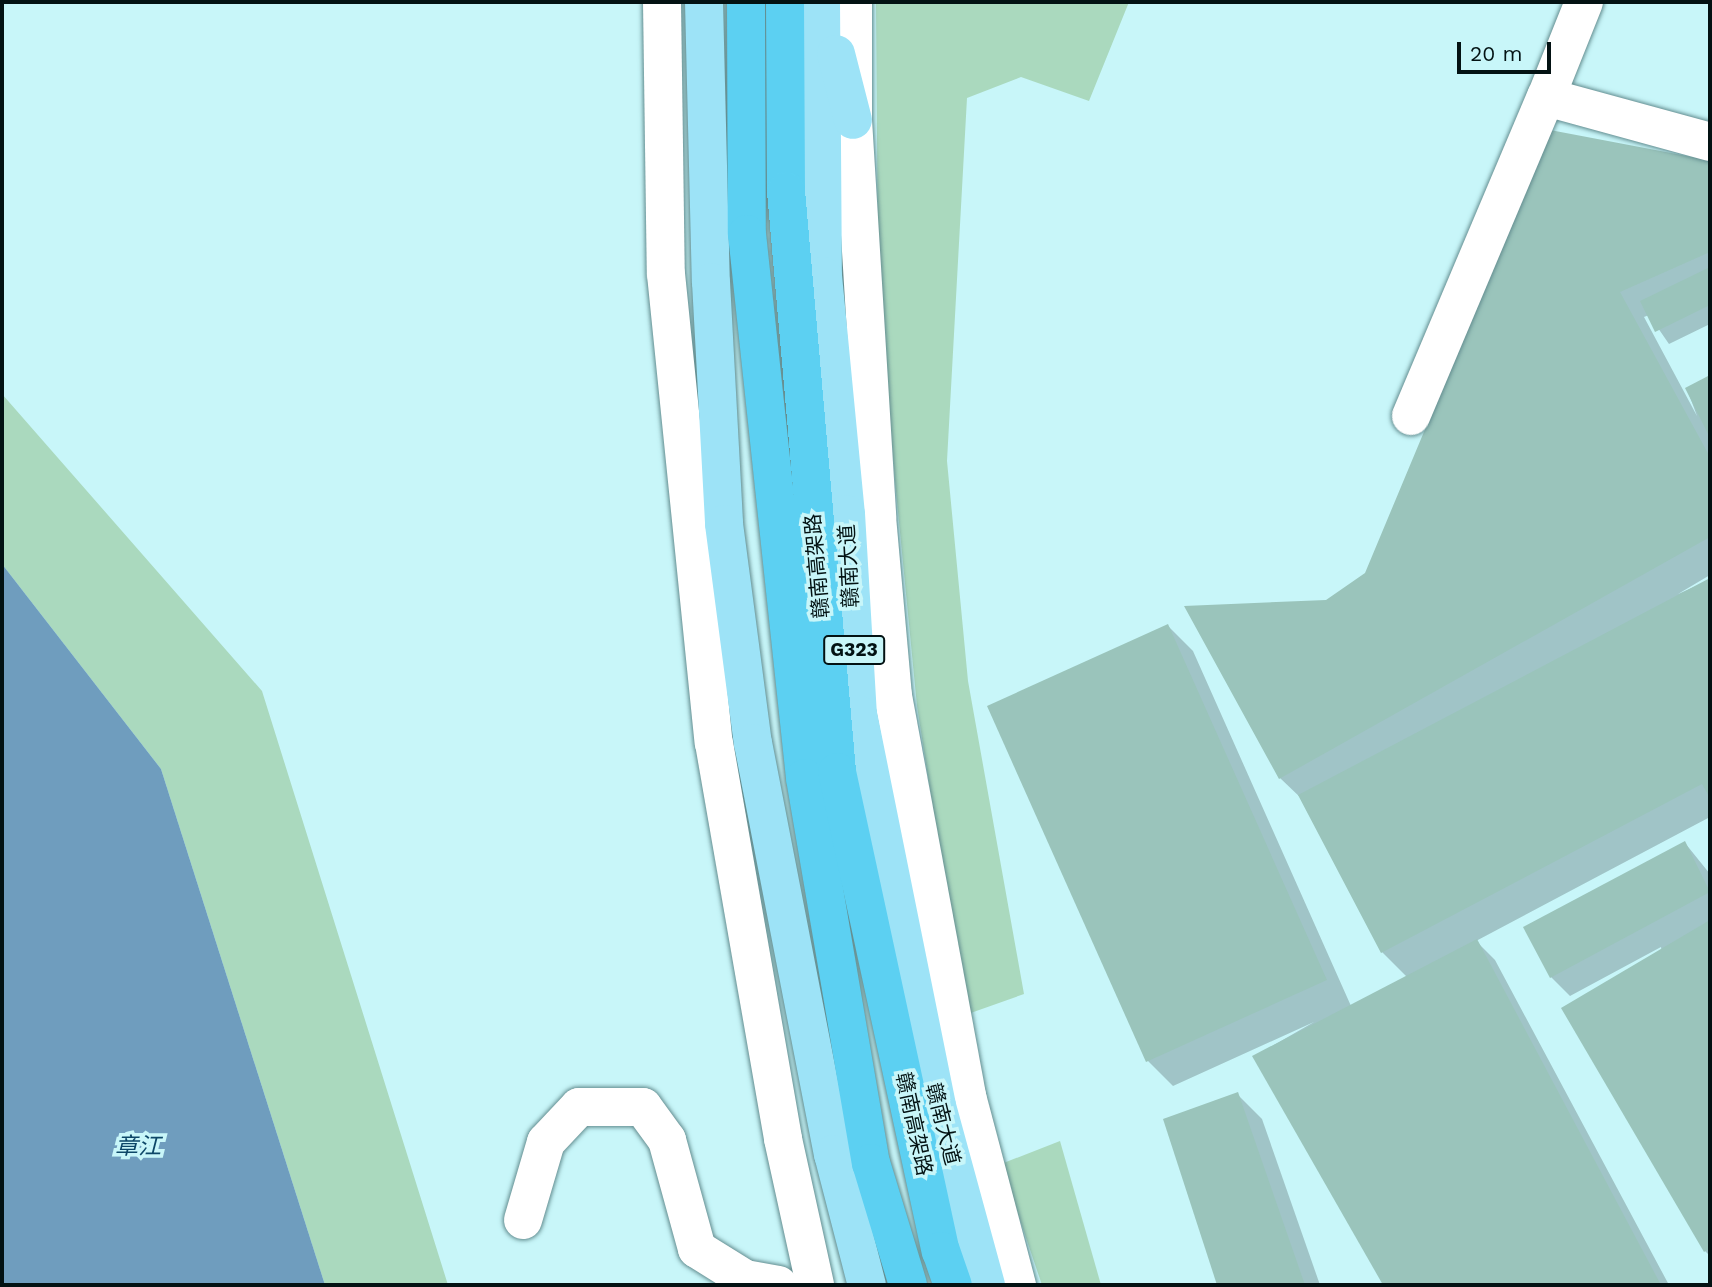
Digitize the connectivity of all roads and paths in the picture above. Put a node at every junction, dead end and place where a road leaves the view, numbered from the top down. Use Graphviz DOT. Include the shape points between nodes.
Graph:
graph roads {
  1 [pos="662,2"];
  2 [pos="704,2"];
  3 [pos="746,2"];
  4 [pos="785,2"];
  5 [pos="822,2"];
  6 [pos="853,2"];
  7 [pos="1584,2"];
  8 [pos="1546,97"];
  9 [pos="853,120"];
  10 [pos="1710,142"];
  11 [pos="1411,416"];
  12 [pos="523,1220"];
  13 [pos="778,1285"];
  14 [pos="815,1285"];
  15 [pos="867,1285"];
  16 [pos="908,1285"];
  17 [pos="953,1285"];
  18 [pos="986,1285"];
  19 [pos="1017,1285"];
  1 -- 14 [label="street" via="666,274 711,716 783,1139"];
  2 -- 15 [label="main road" via="711,282 724,524 753,743 833,1154"];
  3 -- 16 [label="highway, 赣南高架路" via="747,234 805,778 871,1163"];
  4 -- 17 [label="highway, 赣南高架路" via="786,191 837,772 941,1251"];
  5 -- 9 [label="main road"];
  5 -- 18 [label="main road, 赣南大道 / G323" via="823,276 846,513 858,714 937,1106"];
  6 -- 9 [label="street"];
  7 -- 8 [label="street"];
  8 -- 10 [label="street"];
  8 -- 11 [label="street"];
  9 -- 19 [label="street" via="877,517 893,696 967,1096"];
  12 -- 13 [label="street" via="546,1142 579,1107 643,1107 667,1140 696,1249 745,1279"];
}
